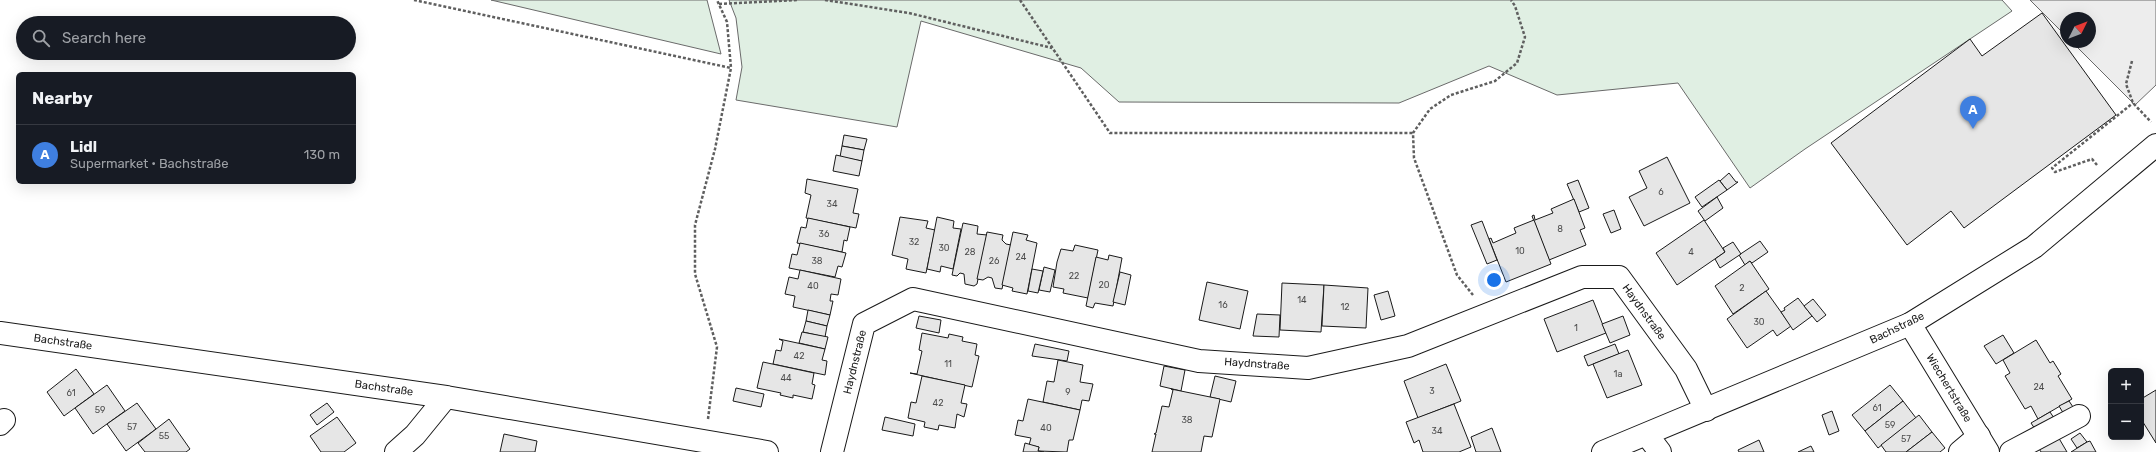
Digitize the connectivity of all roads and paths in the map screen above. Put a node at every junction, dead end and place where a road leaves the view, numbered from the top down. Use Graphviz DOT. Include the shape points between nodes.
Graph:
graph roads {
  1 [pos="414,0"];
  2 [pos="717,0"];
  3 [pos="798,0"];
  4 [pos="825,0"];
  5 [pos="1020,0"];
  6 [pos="1511,0"];
  7 [pos="719,4"];
  8 [pos="1052,48"];
  9 [pos="2132,61"];
  10 [pos="731,68"];
  11 [pos="2133,103"];
  12 [pos="2149,120"];
  13 [pos="1413,133"];
  14 [pos="2156,146"];
  15 [pos="2100,169"];
  16 [pos="1481,318"];
  17 [pos="1910,324"];
  18 [pos="0,333"];
  19 [pos="446,397"];
  20 [pos="1706,410"];
  21 [pos="2079,416"];
  22 [pos="1647,435"];
  23 [pos="705,441"];
  24 [pos="1983,444"];
  25 [pos="396,452"];
  26 [pos="767,452"];
  27 [pos="832,452"];
  28 [pos="1603,452"];
  29 [pos="1660,452"];
  30 [pos="1960,452"];
  31 [pos="2011,452"];
  1 -- 10 [label="path"];
  2 -- 7 [label="path"];
  3 -- 7 [label="path"];
  4 -- 8 [label="path" via="909,13"];
  5 -- 8 [label="path"];
  6 -- 13 [label="path" via="1516,6 1525,36 1517,63 1495,81 1451,95 1430,109"];
  7 -- 10 [label="path" via="727,22"];
  8 -- 13 [label="path" via="1110,133"];
  9 -- 11 [label="path" via="2126,84"];
  10 -- 23 [label="path" via="715,149 696,225 695,274 717,347"];
  11 -- 12 [label="path"];
  11 -- 15 [label="path" via="2052,168 2055,172 2092,158"];
  13 -- 16 [label="path" via="1414,158 1457,275 1472,291"];
  14 -- 17 [label="street, Bachstraße" via="2034,247"];
  16 -- 20 [label="street, Haydnstraße" via="1582,277 1619,277 1686,369"];
  16 -- 27 [label="street, Haydnstraße" via="1408,346 1308,368 1199,361 913,299 864,324"];
  17 -- 20 [label="street, Bachstraße"];
  17 -- 24 [label="street, Wiechertstraße"];
  18 -- 19 [label="street, Bachstraße"];
  19 -- 23 [label="street, Bachstraße"];
  19 -- 25 [label="street"];
  20 -- 22 [label="street, Bachstraße"];
  21 -- 31 [label="street"];
  22 -- 28 [label="street, Bachstraße"];
  22 -- 29 [label="street"];
  23 -- 26 [label="street, Bachstraße"];
  24 -- 30 [label="street"];
}
